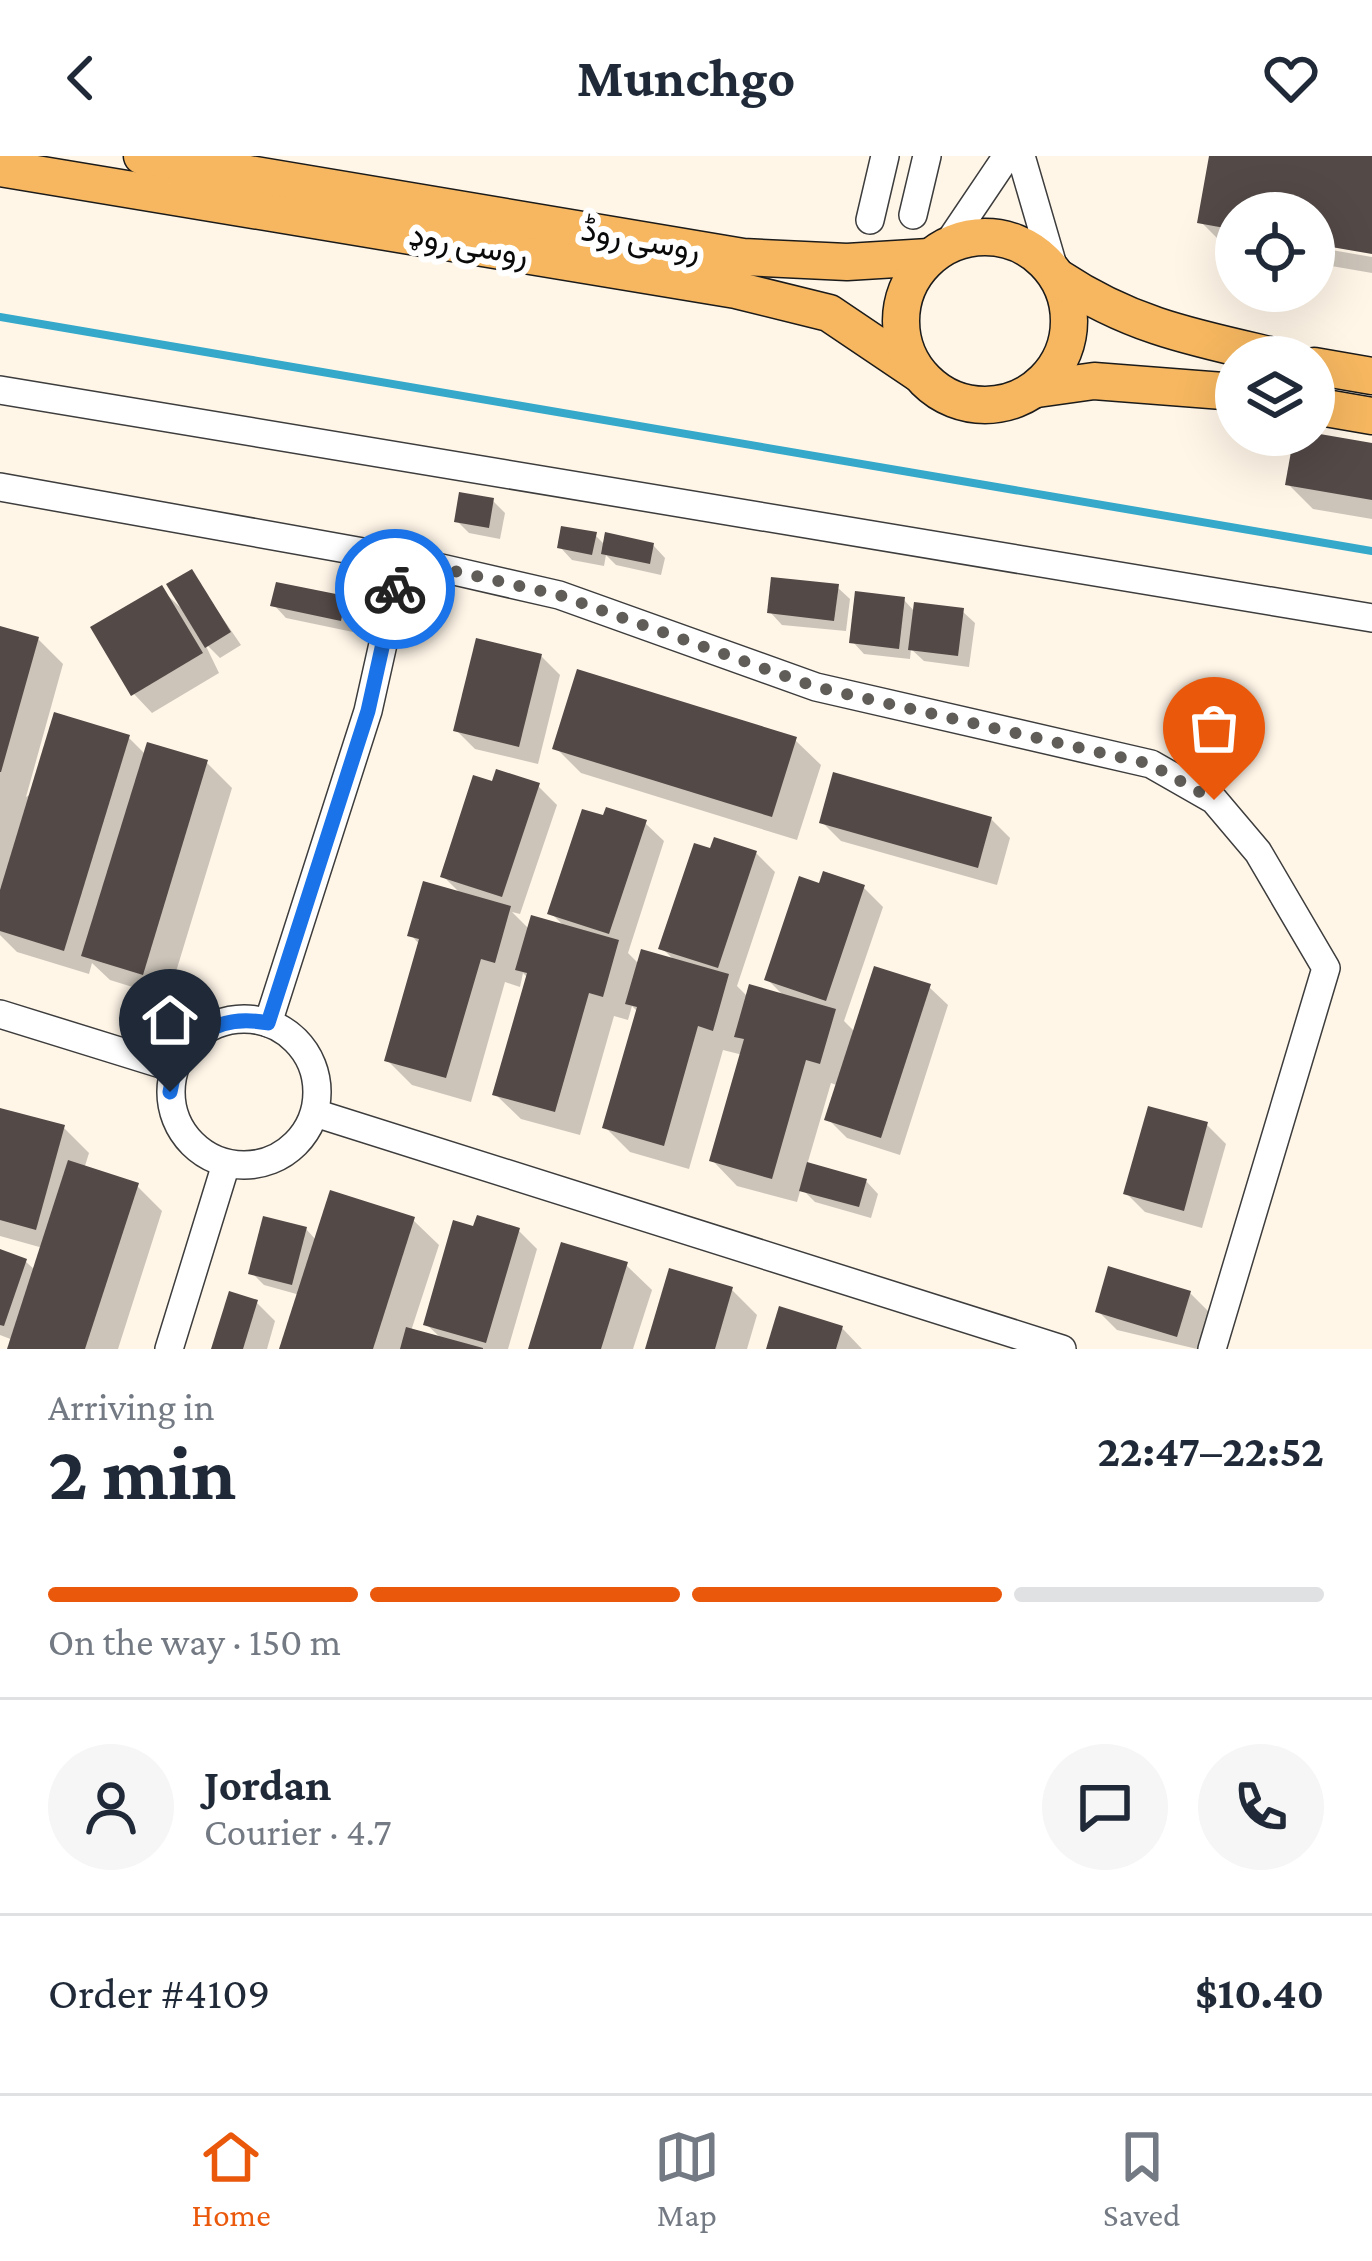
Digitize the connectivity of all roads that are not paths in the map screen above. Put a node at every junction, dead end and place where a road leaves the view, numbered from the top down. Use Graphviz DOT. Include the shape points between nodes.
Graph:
graph roads {
  1 [pos="142,156"];
  2 [pos="885,156"];
  3 [pos="927,156"];
  4 [pos="1007,156"];
  5 [pos="1021,156"];
  6 [pos="0,168"];
  7 [pos="914,215"];
  8 [pos="870,220"];
  9 [pos="938,251"];
  10 [pos="1056,274"];
  11 [pos="1215,342"];
  12 [pos="1335,370"];
  13 [pos="918,373"];
  14 [pos="1372,376"];
  15 [pos="1037,388"];
  16 [pos="0,390"];
  17 [pos="1215,390"];
  18 [pos="1335,410"];
  19 [pos="1372,416"];
  20 [pos="0,487"];
  21 [pos="402,559"];
  22 [pos="1372,618"];
  23 [pos="0,1014"];
  24 [pos="268,1023"];
  25 [pos="174,1068"];
  26 [pos="315,1113"];
  27 [pos="226,1164"];
  28 [pos="169,1349"];
  29 [pos="1062,1349"];
  30 [pos="1212,1349"];
  1 -- 9 [label="main road, روسی روڈ" via="742,257 848,262"];
  2 -- 8 [label="street"];
  3 -- 7 [label="street"];
  4 -- 9 [label="street"];
  5 -- 10 [label="street"];
  6 -- 13 [label="main road, روسی روډ" via="736,290 829,313"];
  9 -- 10 [label="main road" via="975,236 1005,238 1032,249"];
  9 -- 13 [label="main road" via="909,282 901,313 903,345"];
  10 -- 11 [label="main road" via="1106,309"];
  10 -- 15 [label="main road" via="1070,307 1069,338"];
  12 -- 14 [label="main road"];
  13 -- 15 [label="main road" via="943,395 975,405 1007,403"];
  15 -- 17 [label="main road" via="1094,381"];
  16 -- 22 [label="street"];
  18 -- 19 [label="main road"];
  20 -- 21 [label="street"];
  21 -- 24 [label="street" via="368,711"];
  21 -- 30 [label="street" via="559,595 816,687 1150,764 1214,800 1258,852 1326,968"];
  23 -- 25 [label="street"];
  24 -- 25 [label="street" via="223,1022 185,1048"];
  24 -- 26 [label="street" via="288,1034 314,1069"];
  25 -- 27 [label="street" via="172,1104 185,1138"];
  26 -- 27 [label="street" via="290,1150 271,1161"];
  26 -- 29 [label="street"];
  27 -- 28 [label="street"];
}
